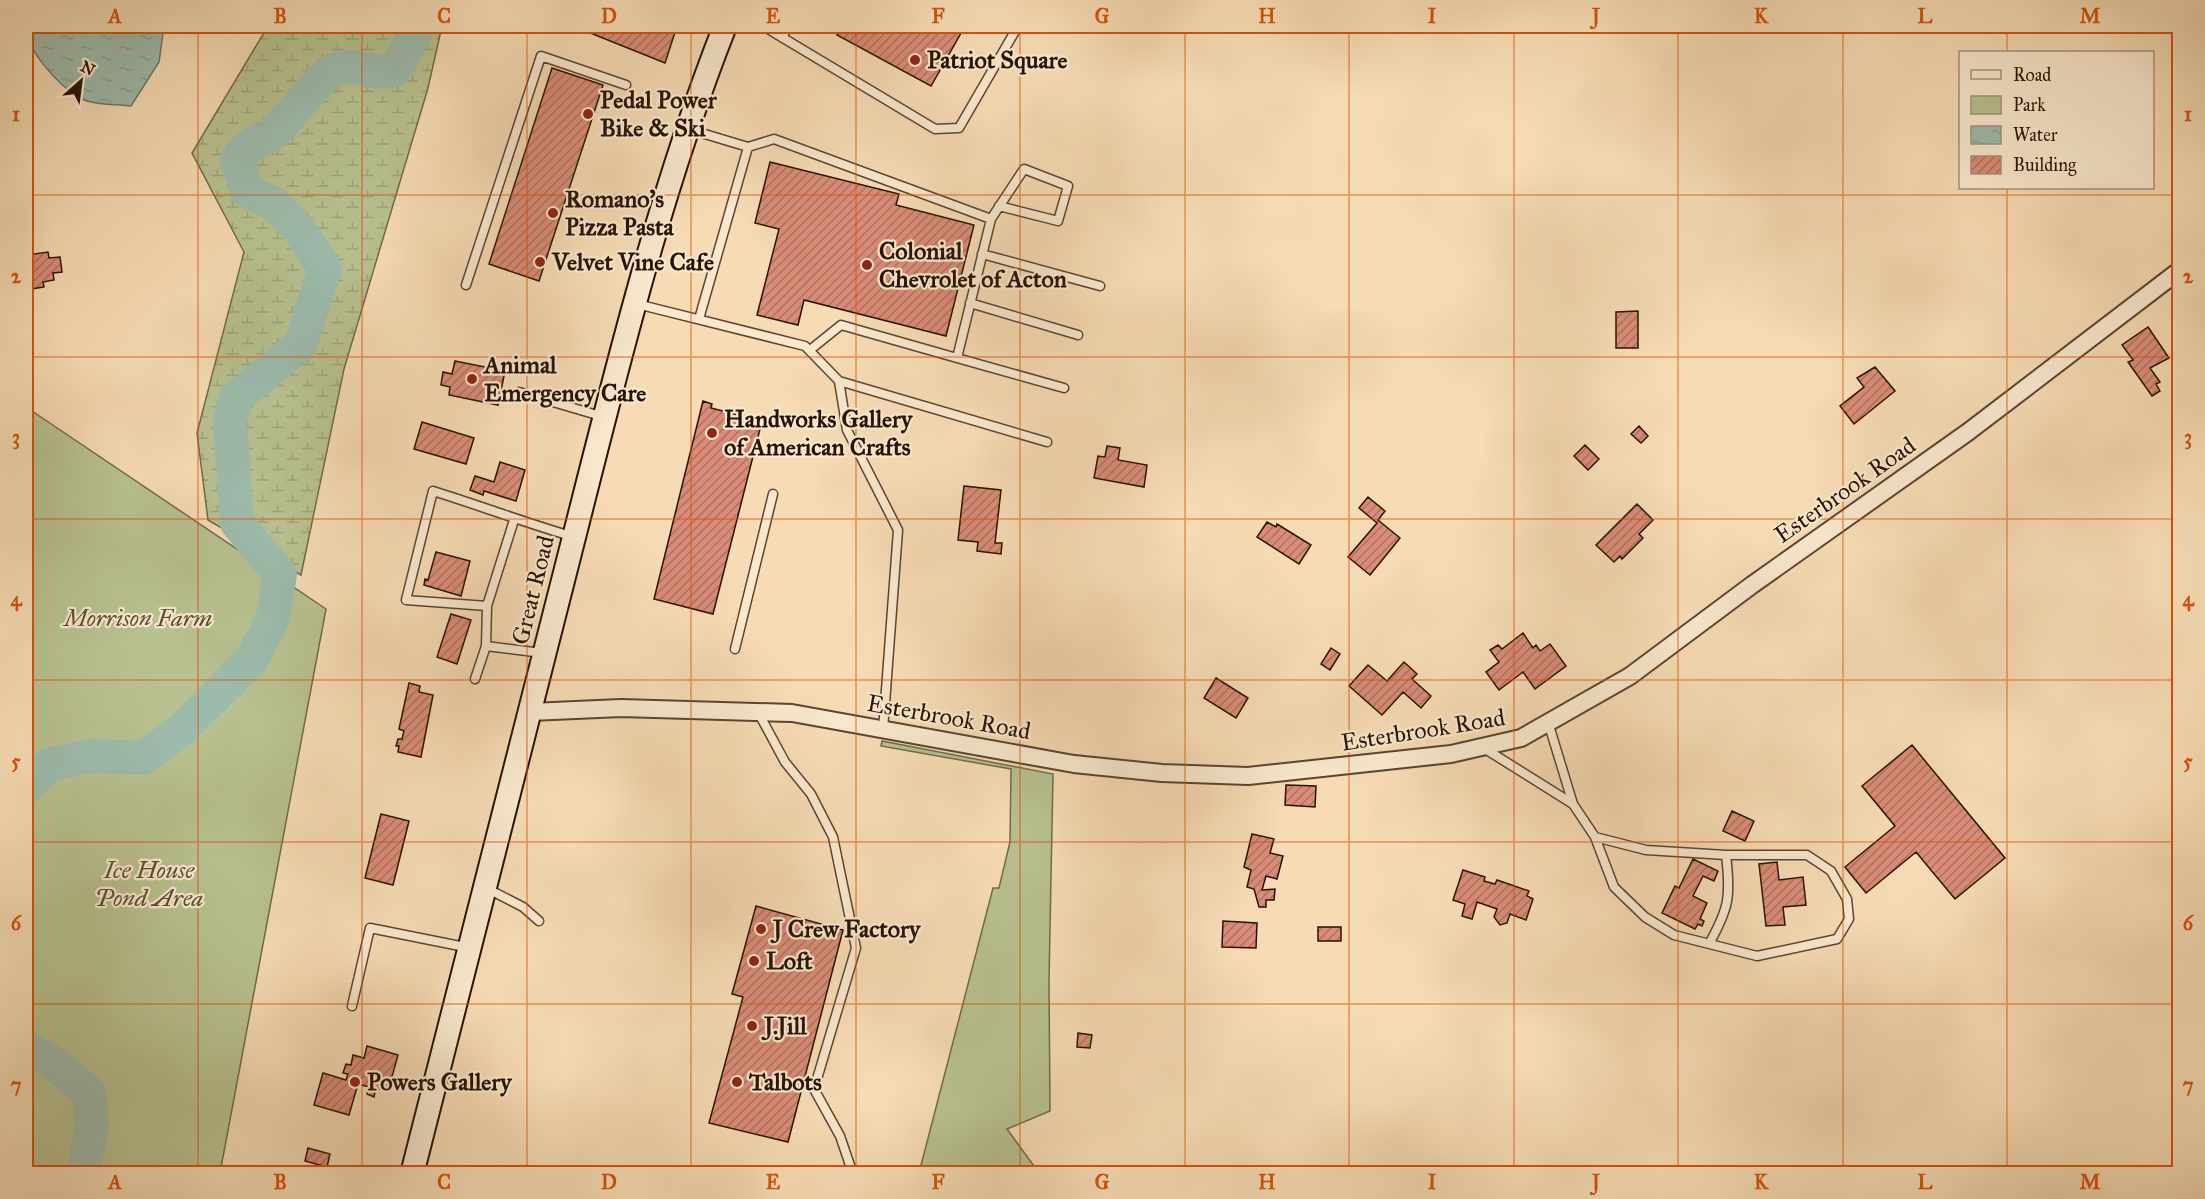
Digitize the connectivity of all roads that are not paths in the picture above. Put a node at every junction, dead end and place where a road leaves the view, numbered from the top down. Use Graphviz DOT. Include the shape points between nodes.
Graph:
graph roads {
  1 [pos="725,26"];
  2 [pos="763,26"];
  3 [pos="789,26"];
  4 [pos="1017,26"];
  5 [pos="782,37"];
  6 [pos="626,85"];
  7 [pos="688,129"];
  8 [pos="748,147"];
  9 [pos="999,206"];
  10 [pos="991,219"];
  11 [pos="982,254"];
  12 [pos="2180,270"];
  13 [pos="466,285"];
  14 [pos="1100,286"];
  15 [pos="970,303"];
  16 [pos="636,304"];
  17 [pos="699,319"];
  18 [pos="1078,335"];
  19 [pos="810,350"];
  20 [pos="957,358"];
  21 [pos="839,381"];
  22 [pos="1064,388"];
  23 [pos="519,392"];
  24 [pos="604,417"];
  25 [pos="1047,442"];
  26 [pos="773,494"];
  27 [pos="514,520"];
  28 [pos="574,537"];
  29 [pos="487,606"];
  30 [pos="486,645"];
  31 [pos="735,649"];
  32 [pos="544,653"];
  33 [pos="475,679"];
  34 [pos="758,711"];
  35 [pos="530,712"];
  36 [pos="1548,722"];
  37 [pos="883,730"];
  38 [pos="1482,747"];
  39 [pos="1573,804"];
  40 [pos="1595,837"];
  41 [pos="1726,855"];
  42 [pos="485,888"];
  43 [pos="539,921"];
  44 [pos="1709,944"];
  45 [pos="470,948"];
  46 [pos="352,1006"];
  47 [pos="412,1173"];
  48 [pos="853,1173"];
  1 -- 7 [label="main road, Great Road"];
  2 -- 5 [label="lane"];
  3 -- 5 [label="lane"];
  4 -- 5 [label="lane" via="959,128 935,129"];
  6 -- 13 [label="lane" via="541,56"];
  7 -- 8 [label="lane"];
  7 -- 16 [label="main road, Great Road" via="656,225"];
  8 -- 10 [label="lane" via="774,139"];
  8 -- 17 [label="lane"];
  9 -- 9 [label="lane" via="1024,169 1068,186 1058,221"];
  9 -- 10 [label="lane"];
  10 -- 11 [label="lane"];
  11 -- 14 [label="lane"];
  11 -- 15 [label="lane"];
  12 -- 36 [label="street, Esterbrook Road" via="1968,432 1630,676"];
  15 -- 18 [label="lane"];
  15 -- 20 [label="lane"];
  16 -- 17 [label="lane"];
  16 -- 24 [label="main road, Great Road"];
  17 -- 19 [label="lane"];
  19 -- 20 [label="lane" via="841,325"];
  19 -- 21 [label="lane"];
  20 -- 22 [label="lane"];
  21 -- 25 [label="lane"];
  21 -- 37 [label="lane" via="847,430 898,530"];
  23 -- 24 [label="lane"];
  24 -- 28 [label="main road, Great Road"];
  26 -- 31 [label="lane"];
  27 -- 28 [label="lane"];
  27 -- 29 [label="lane"];
  27 -- 29 [label="lane" via="433,491 406,600"];
  28 -- 32 [label="main road, Great Road"];
  29 -- 30 [label="lane"];
  30 -- 32 [label="lane"];
  30 -- 33 [label="lane"];
  32 -- 35 [label="main road, Great Road"];
  34 -- 35 [label="street, Esterbrook Road" via="621,708"];
  34 -- 37 [label="street, Esterbrook Road" via="792,713"];
  34 -- 48 [label="lane" via="785,762 811,794 833,837 856,948 814,1089 840,1136"];
  35 -- 42 [label="main road, Great Road"];
  36 -- 38 [label="street, Esterbrook Road" via="1521,738"];
  36 -- 39 [label="lane"];
  37 -- 38 [label="street, Esterbrook Road" via="1074,764 1238,776 1360,766"];
  38 -- 39 [label="lane"];
  39 -- 40 [label="lane"];
  40 -- 41 [label="lane" via="1646,850"];
  40 -- 44 [label="lane" via="1614,887 1645,917 1674,935"];
  41 -- 44 [label="lane" via="1731,892 1723,920"];
  41 -- 44 [label="lane" via="1807,855 1831,871 1847,899 1849,919 1838,939 1794,950 1757,956"];
  42 -- 43 [label="lane" via="523,907"];
  42 -- 45 [label="main road, Great Road"];
  45 -- 46 [label="lane" via="370,928"];
  45 -- 47 [label="main road, Great Road"];
}
